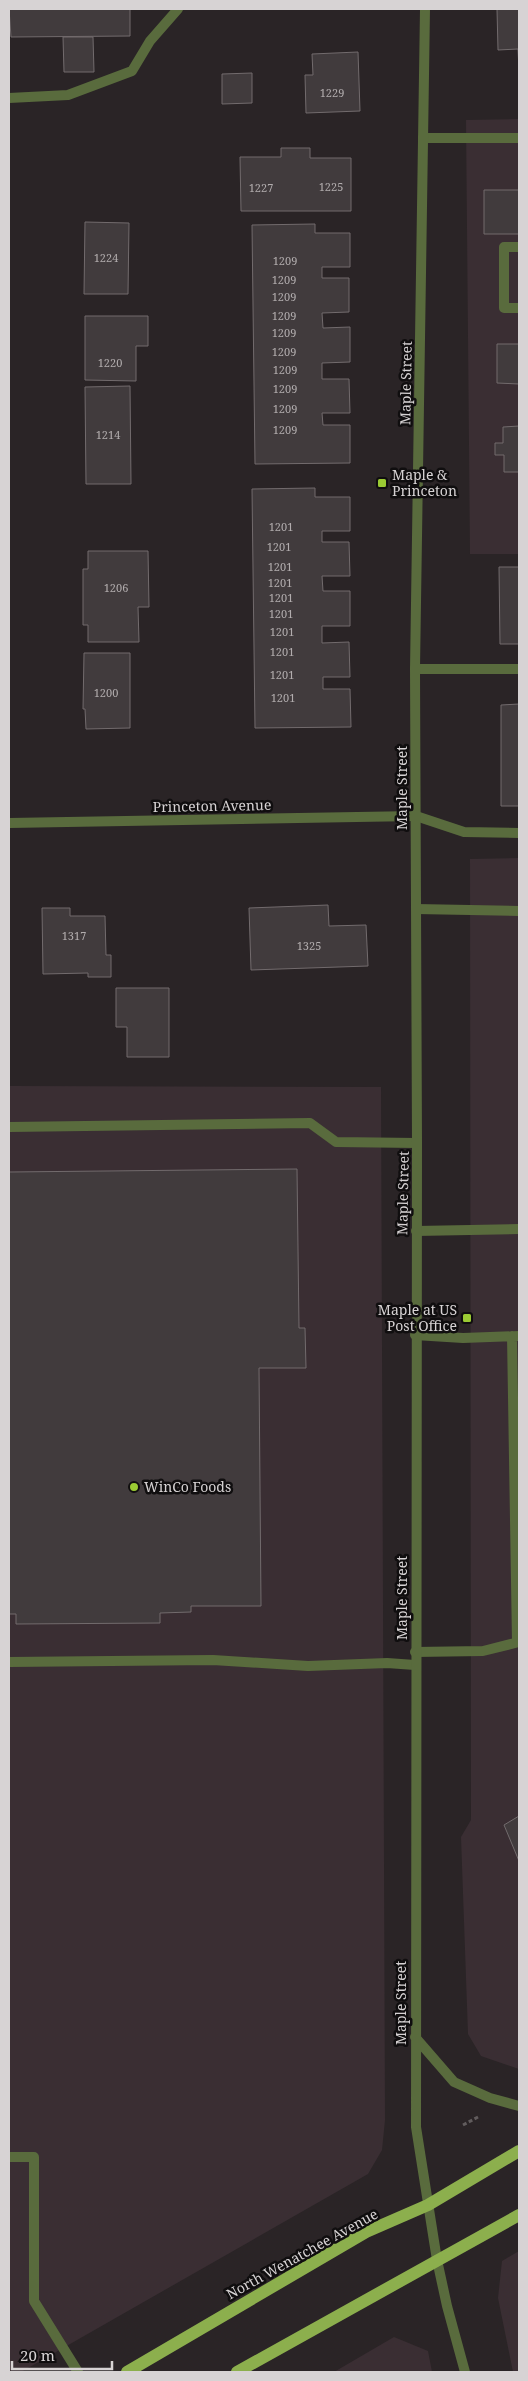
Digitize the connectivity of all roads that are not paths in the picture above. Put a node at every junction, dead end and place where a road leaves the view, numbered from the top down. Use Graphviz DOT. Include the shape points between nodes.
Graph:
graph roads {
  1 [pos="178,9"];
  2 [pos="425,9"];
  3 [pos="9,98"];
  4 [pos="423,138"];
  5 [pos="519,138"];
  6 [pos="519,247"];
  7 [pos="519,308"];
  8 [pos="415,669"];
  9 [pos="519,669"];
  10 [pos="416,816"];
  11 [pos="9,823"];
  12 [pos="519,833"];
  13 [pos="416,909"];
  14 [pos="519,910"];
  15 [pos="9,1127"];
  16 [pos="417,1143"];
  17 [pos="519,1229"];
  18 [pos="416,1231"];
  19 [pos="415,1335"];
  20 [pos="516,1336"];
  21 [pos="518,1642"];
  22 [pos="416,1652"];
  23 [pos="9,1662"];
  24 [pos="415,1665"];
  25 [pos="415,2037"];
  26 [pos="519,2106"];
  27 [pos="519,2151"];
  28 [pos="9,2157"];
  29 [pos="428,2204"];
  30 [pos="519,2215"];
  31 [pos="437,2260"];
  32 [pos="78,2372"];
  33 [pos="127,2372"];
  34 [pos="237,2372"];
  35 [pos="465,2372"];
  1 -- 3 [label="street" via="150,41 132,71 68,95"];
  2 -- 4 [label="street, Maple Street"];
  4 -- 5 [label="street"];
  4 -- 8 [label="street, Maple Street"];
  6 -- 7 [label="street" via="504,247 504,308"];
  8 -- 9 [label="street"];
  8 -- 10 [label="street, Maple Street"];
  10 -- 11 [label="street, Princeton Avenue"];
  10 -- 12 [label="street, Princeton Avenue" via="464,832"];
  10 -- 13 [label="street, Maple Street"];
  13 -- 14 [label="street"];
  13 -- 16 [label="street, Maple Street"];
  15 -- 16 [label="street" via="310,1123 336,1142"];
  16 -- 18 [label="street, Maple Street"];
  17 -- 18 [label="street"];
  18 -- 19 [label="street, Maple Street"];
  19 -- 20 [label="street" via="463,1338"];
  19 -- 22 [label="street, Maple Street"];
  20 -- 21 [label="street"];
  21 -- 22 [label="street" via="483,1651"];
  22 -- 24 [label="street, Maple Street"];
  23 -- 24 [label="street" via="213,1660 308,1666"];
  24 -- 25 [label="street, Maple Street"];
  25 -- 26 [label="street" via="454,2082 490,2098"];
  25 -- 29 [label="street, Maple Street" via="416,2127"];
  27 -- 29 [label="main road, North Wenatchee Avenue"];
  28 -- 32 [label="street" via="34,2157 34,2301"];
  29 -- 31 [label="street, Maple Street"];
  29 -- 33 [label="main road, North Wenatchee Avenue" via="366,2232"];
  30 -- 31 [label="main road"];
  31 -- 34 [label="main road"];
  31 -- 35 [label="street, Maple Street"];
}
